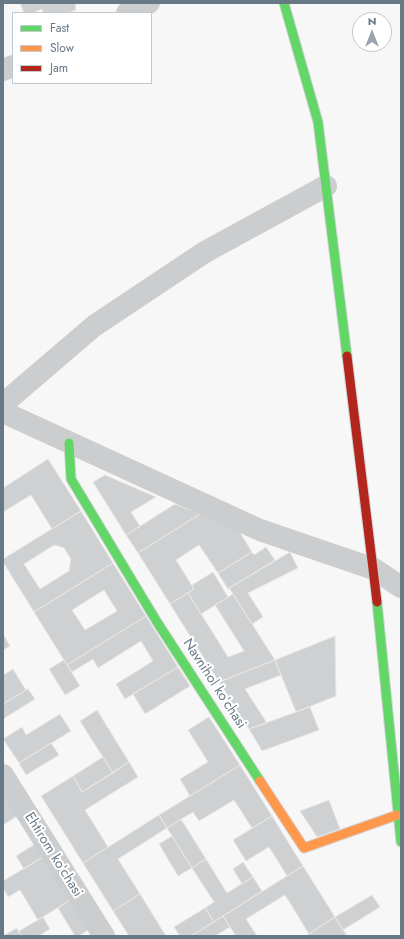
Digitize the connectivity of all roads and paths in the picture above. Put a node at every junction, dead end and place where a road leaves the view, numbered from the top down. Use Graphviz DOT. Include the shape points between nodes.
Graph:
graph roads {
  1 [pos="149,3"];
  2 [pos="284,3"];
  3 [pos="129,12"];
  4 [pos="326,186"];
  5 [pos="3,404"];
  6 [pos="3,412"];
  7 [pos="70,443"];
  8 [pos="374,570"];
  9 [pos="401,587"];
  10 [pos="3,775"];
  11 [pos="397,814"];
  12 [pos="401,842"];
  13 [pos="104,936"];
  1 -- 3 [label="street"];
  2 -- 4 [label="main road" via="318,122"];
  4 -- 5 [label="street" via="205,252 94,326"];
  4 -- 8 [label="main road"];
  6 -- 7 [label="street"];
  7 -- 8 [label="street" via="260,530"];
  7 -- 11 [label="main road, Navnihol koʻchasi" via="71,479 157,622 304,848"];
  8 -- 9 [label="street"];
  8 -- 11 [label="main road"];
  10 -- 13 [label="street, Ehtirom koʻchasi"];
  11 -- 12 [label="main road"];
}
